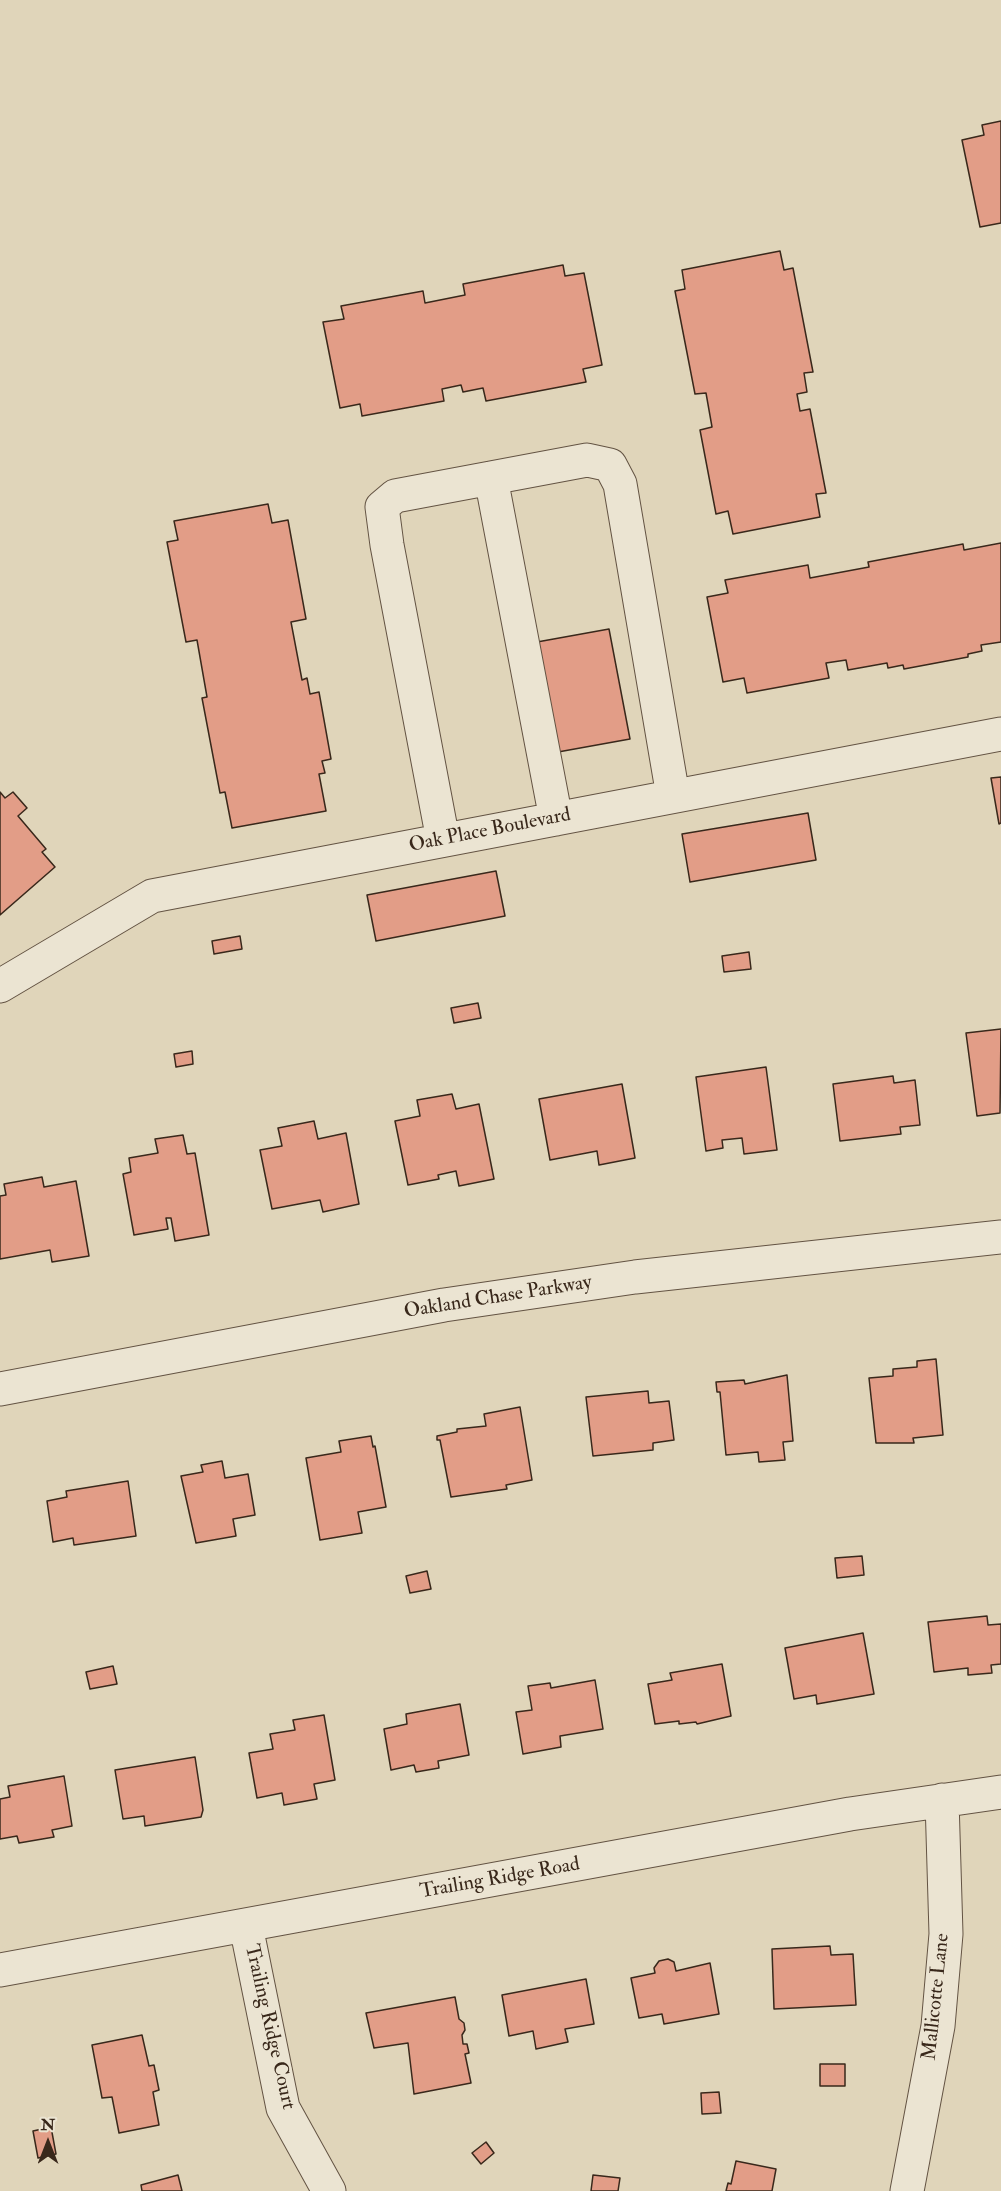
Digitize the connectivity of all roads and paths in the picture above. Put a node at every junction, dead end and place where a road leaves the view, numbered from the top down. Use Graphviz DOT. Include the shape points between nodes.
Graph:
graph roads {
  1 [pos="491,478"];
  2 [pos="1001,734"];
  3 [pos="673,796"];
  4 [pos="556,819"];
  5 [pos="443,840"];
  6 [pos="0,986"];
  7 [pos="1001,1237"];
  8 [pos="0,1389"];
  9 [pos="1001,1792"];
  10 [pos="942,1800"];
  11 [pos="246,1926"];
  12 [pos="0,1970"];
  13 [pos="329,2191"];
  14 [pos="907,2191"];
  1 -- 3 [label="street" via="587,460 609,465 620,484"];
  1 -- 4 [label="street"];
  1 -- 5 [label="street" via="395,496 382,507"];
  2 -- 3 [label="street, Oak Place Boulevard"];
  3 -- 4 [label="street, Oak Place Boulevard"];
  4 -- 5 [label="street, Oak Place Boulevard"];
  5 -- 6 [label="street, Oak Place Boulevard" via="152,896"];
  7 -- 8 [label="street, Oakland Chase Parkway" via="635,1277 456,1304"];
  9 -- 10 [label="street, Trailing Ridge Road"];
  10 -- 11 [label="street, Trailing Ridge Road"];
  10 -- 14 [label="street, Mallicotte Lane" via="946,1934 939,2014"];
  11 -- 12 [label="street, Trailing Ridge Road"];
  11 -- 13 [label="street, Trailing Ridge Court" via="283,2108"];
}
